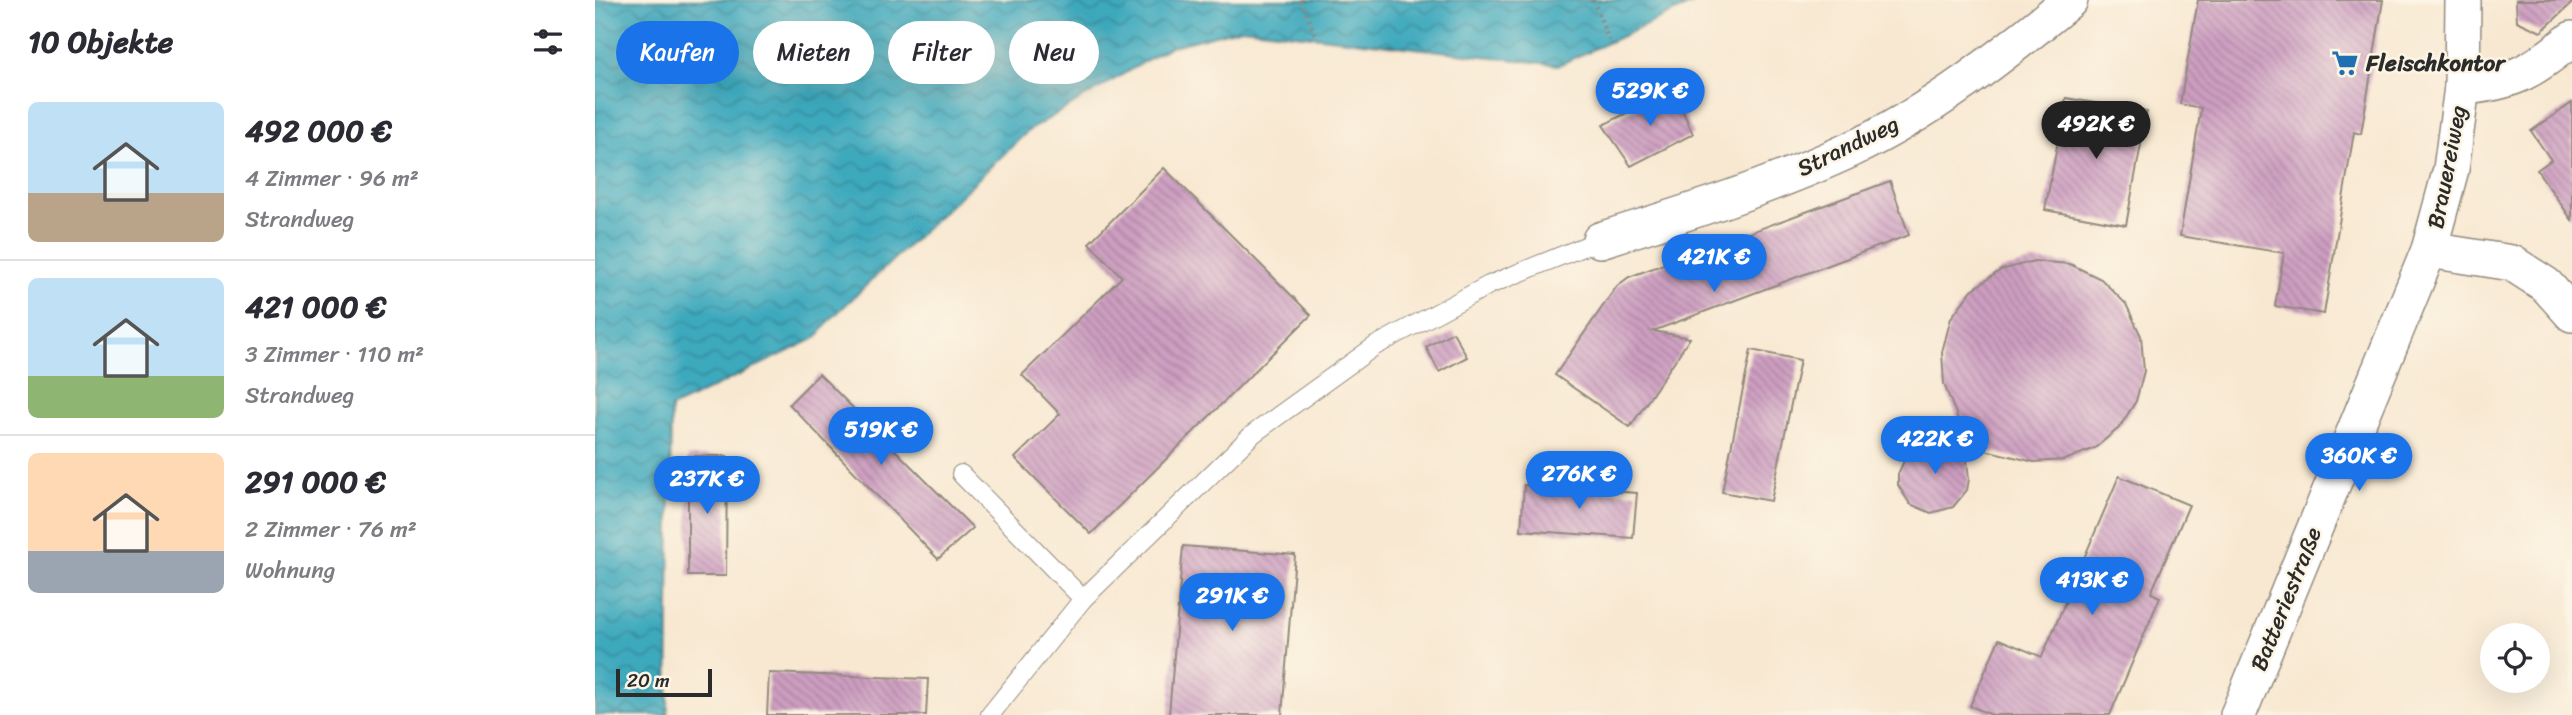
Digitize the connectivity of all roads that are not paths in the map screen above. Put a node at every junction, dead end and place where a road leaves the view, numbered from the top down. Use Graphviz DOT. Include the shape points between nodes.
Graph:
graph roads {
  1 [pos="2070,0"];
  2 [pos="2463,0"];
  3 [pos="2572,39"];
  4 [pos="2462,87"];
  5 [pos="1600,240"];
  6 [pos="2429,250"];
  7 [pos="2572,314"];
  8 [pos="961,474"];
  9 [pos="1083,599"];
  10 [pos="990,715"];
  11 [pos="2238,715"];
  1 -- 5 [label="street, Strandweg" via="1937,101 1851,149 1712,205"];
  2 -- 4 [label="street, Brauereiweg"];
  3 -- 4 [label="street" via="2532,70 2499,85"];
  4 -- 6 [label="street, Brauereiweg" via="2451,169"];
  5 -- 9 [label="lane" via="1489,285 1375,346 1253,434"];
  6 -- 7 [label="street" via="2512,262 2546,285"];
  6 -- 11 [label="street, Batteriestraße"];
  8 -- 9 [label="lane"];
  9 -- 10 [label="lane"];
}
